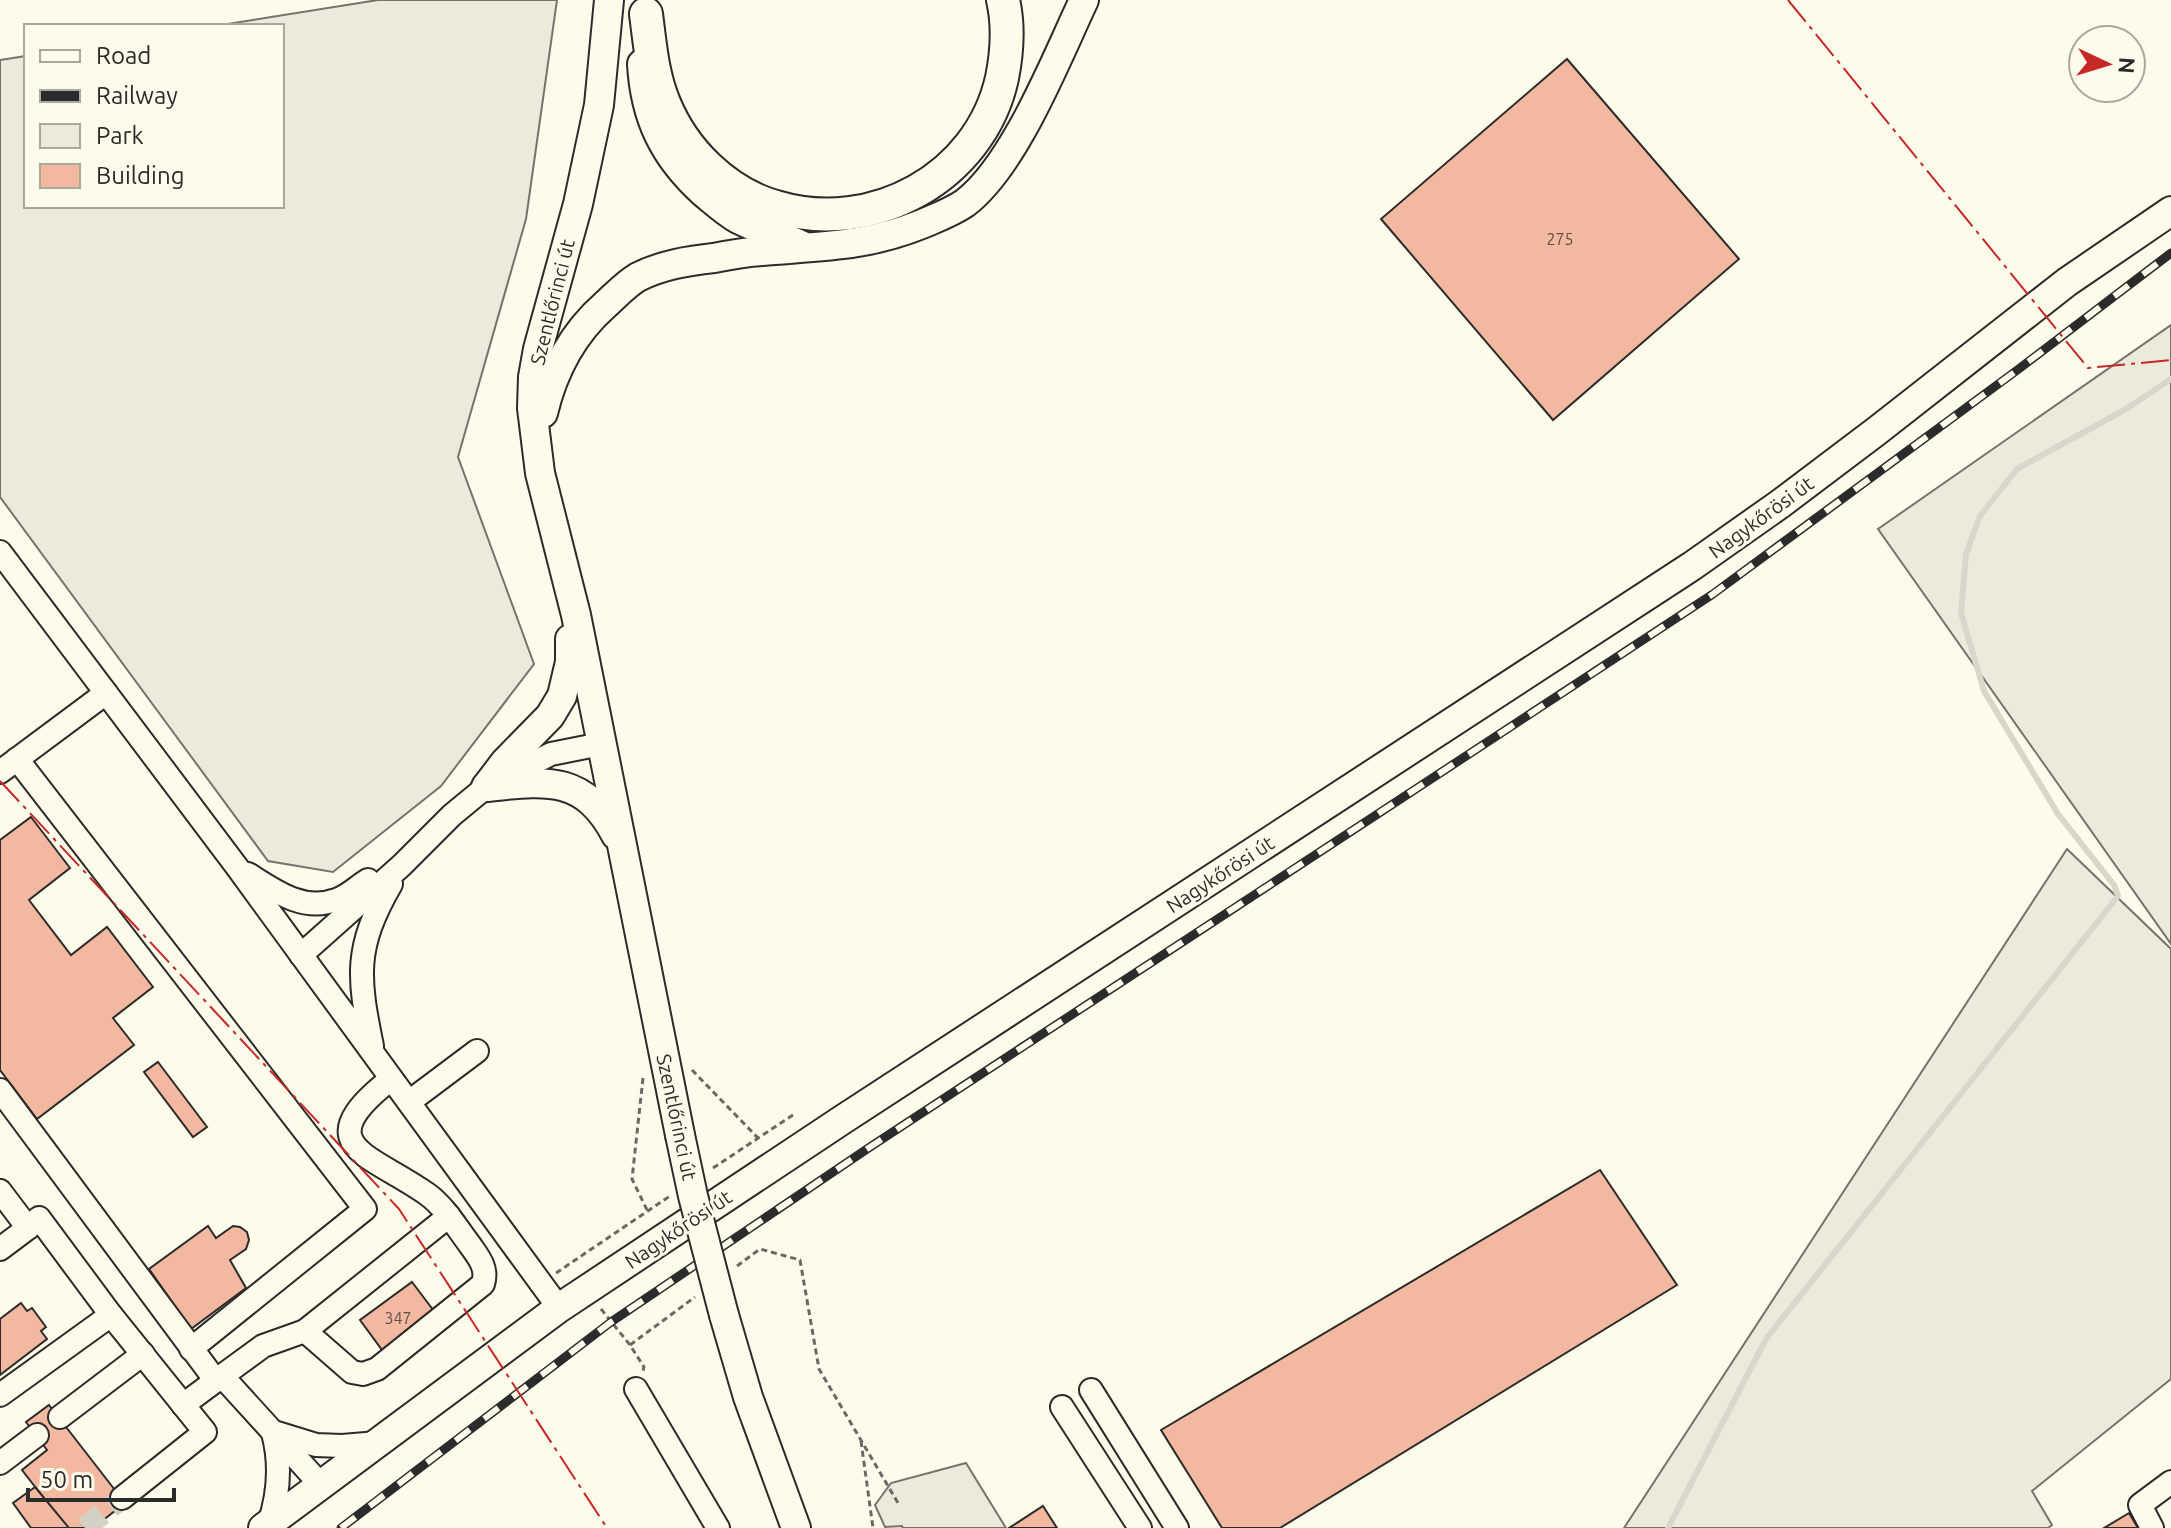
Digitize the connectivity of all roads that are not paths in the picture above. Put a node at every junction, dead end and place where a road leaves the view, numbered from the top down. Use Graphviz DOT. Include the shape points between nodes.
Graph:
graph roads {
  1 [pos="609,0"];
  2 [pos="1003,0"];
  3 [pos="1084,0"];
  4 [pos="646,7"];
  5 [pos="2171,211"];
  6 [pos="808,248"];
  7 [pos="536,441"];
  8 [pos="0,552"];
  9 [pos="0,573"];
  10 [pos="25,585"];
  11 [pos="576,615"];
  12 [pos="106,693"];
  13 [pos="601,744"];
  14 [pos="8,766"];
  15 [pos="486,787"];
  16 [pos="623,850"];
  17 [pos="402,865"];
  18 [pos="237,867"];
  19 [pos="301,955"];
  20 [pos="477,1051"];
  21 [pos="374,1055"];
  22 [pos="391,1079"];
  23 [pos="0,1090"];
  24 [pos="409,1102"];
  25 [pos="0,1191"];
  26 [pos="449,1216"];
  27 [pos="28,1228"];
  28 [pos="0,1249"];
  29 [pos="559,1308"];
  30 [pos="111,1315"];
  31 [pos="305,1331"];
  32 [pos="191,1349"];
  33 [pos="143,1354"];
  34 [pos="219,1378"];
  35 [pos="636,1389"];
  36 [pos="1091,1390"];
  37 [pos="0,1395"];
  38 [pos="183,1405"];
  39 [pos="1062,1407"];
  40 [pos="60,1417"];
  41 [pos="272,1432"];
  42 [pos="37,1435"];
  43 [pos="378,1443"];
  44 [pos="0,1463"];
  45 [pos="2171,1482"];
  46 [pos="321,1485"];
  47 [pos="122,1498"];
  48 [pos="266,1526"];
  49 [pos="718,1528"];
  50 [pos="796,1528"];
  51 [pos="1140,1528"];
  52 [pos="1177,1528"];
  53 [pos="2152,1528"];
  1 -- 7 [label="main road, Szentlőrinci út" via="599,105 533,377"];
  2 -- 4 [label="highway" via="1007,40 1000,88 966,151 950,169 910,196 841,214 775,207 738,190 706,166 676,126 656,81"];
  3 -- 6 [label="main road" via="1031,111 991,176 966,202 896,235"];
  4 -- 6 [label="main road" via="643,88 656,131 678,168 738,219"];
  5 -- 29 [label="main road, Nagykőrösi út" via="2067,282 1692,566"];
  6 -- 7 [label="main road" via="674,263 636,278 594,315 560,362"];
  7 -- 11 [label="main road, Szentlőrinci út"];
  8 -- 10 [label="street"];
  9 -- 10 [label="street"];
  10 -- 12 [label="street"];
  11 -- 13 [label="main road, Szentlőrinci út"];
  11 -- 15 [label="main road" via="562,696"];
  12 -- 14 [label="street"];
  12 -- 18 [label="street"];
  13 -- 15 [label="street" via="551,754"];
  13 -- 16 [label="main road, Szentlőrinci út"];
  14 -- 32 [label="street" via="365,1209"];
  15 -- 16 [label="main road" via="537,782 567,787 607,818"];
  15 -- 17 [label="street"];
  16 -- 50 [label="main road, Szentlőrinci út, bridge" via="693,1196 748,1397"];
  17 -- 18 [label="street" via="337,900 308,904"];
  17 -- 19 [label="street"];
  17 -- 21 [label="street" via="373,916 361,966"];
  18 -- 19 [label="street"];
  19 -- 21 [label="street"];
  20 -- 24 [label="street"];
  21 -- 22 [label="street"];
  22 -- 24 [label="street"];
  22 -- 26 [label="street" via="357,1110 348,1131 364,1156 429,1195"];
  23 -- 32 [label="street"];
  24 -- 29 [label="street"];
  25 -- 27 [label="street"];
  26 -- 31 [label="street"];
  26 -- 31 [label="street" via="483,1264 480,1288 367,1373 352,1372"];
  27 -- 28 [label="street"];
  27 -- 30 [label="street" via="39,1218"];
  29 -- 43 [label="main road, Nagykőrösi út"];
  30 -- 33 [label="street"];
  30 -- 37 [label="street"];
  31 -- 34 [label="street" via="263,1346"];
  32 -- 34 [label="street"];
  33 -- 38 [label="street"];
  33 -- 40 [label="street"];
  34 -- 38 [label="street"];
  34 -- 41 [label="street"];
  35 -- 49 [label="street"];
  36 -- 52 [label="street"];
  38 -- 47 [label="street" via="205,1432"];
  39 -- 51 [label="street"];
  41 -- 43 [label="street" via="316,1445"];
  41 -- 46 [label="street"];
  41 -- 48 [label="street" via="278,1478"];
  42 -- 44 [label="street"];
  43 -- 46 [label="main road, Nagykőrösi út"];
  45 -- 53 [label="street" via="2140,1505"];
  46 -- 48 [label="main road, Nagykőrösi út"];
}
